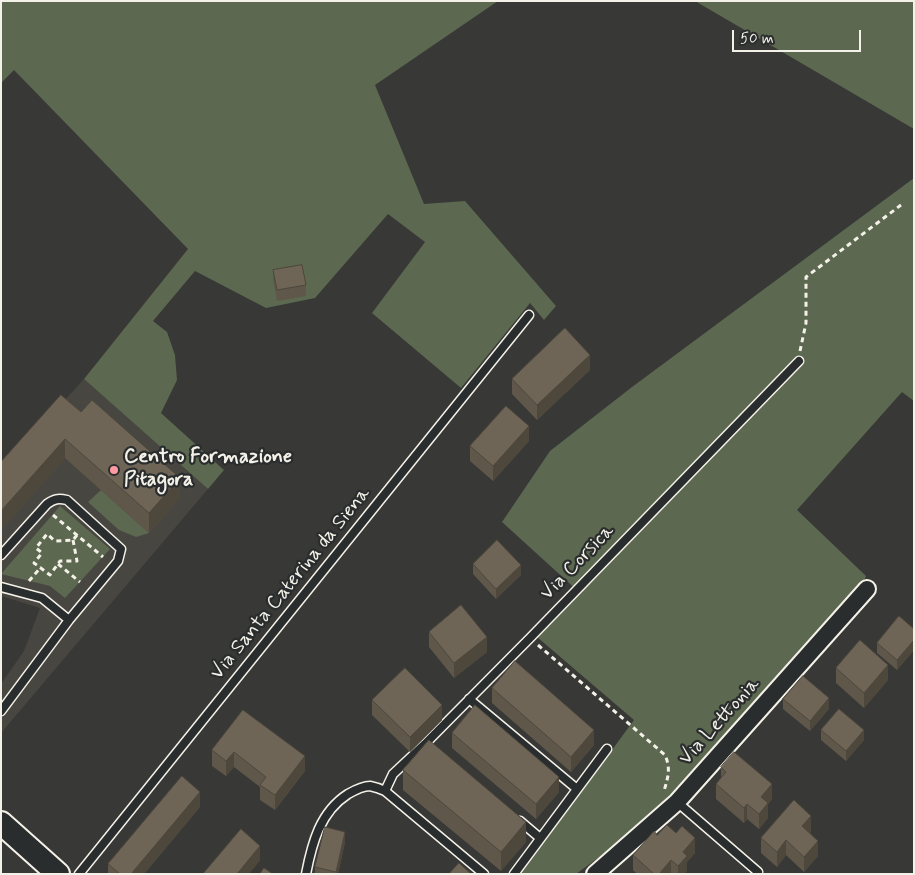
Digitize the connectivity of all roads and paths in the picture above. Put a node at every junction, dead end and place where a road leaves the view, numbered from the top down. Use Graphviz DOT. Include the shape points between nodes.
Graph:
graph roads {
  1 [pos="901,205"];
  2 [pos="529,315"];
  3 [pos="799,361"];
  4 [pos="53,514"];
  5 [pos="36,533"];
  6 [pos="78,535"];
  7 [pos="43,539"];
  8 [pos="73,540"];
  9 [pos="1,555"];
  10 [pos="103,557"];
  11 [pos="58,564"];
  12 [pos="40,567"];
  13 [pos="29,581"];
  14 [pos="80,582"];
  15 [pos="1,587"];
  16 [pos="868,589"];
  17 [pos="68,620"];
  18 [pos="530,638"];
  19 [pos="469,699"];
  20 [pos="1,711"];
  21 [pos="425,744"];
  22 [pos="607,749"];
  23 [pos="433,750"];
  24 [pos="385,790"];
  25 [pos="576,790"];
  26 [pos="669,800"];
  27 [pos="510,813"];
  28 [pos="1,823"];
  29 [pos="540,838"];
  30 [pos="758,872"];
  31 [pos="58,874"];
  32 [pos="79,874"];
  33 [pos="306,874"];
  34 [pos="484,874"];
  35 [pos="514,874"];
  36 [pos="595,874"];
  1 -- 3 [label="path" via="806,277 806,323"];
  2 -- 32 [label="lane, Via Santa Caterina da Siena"];
  3 -- 18 [label="lane, Via Corsica"];
  4 -- 6 [label="path"];
  5 -- 7 [label="path"];
  6 -- 8 [label="path"];
  6 -- 10 [label="path"];
  7 -- 8 [label="path" via="47,534 55,541"];
  7 -- 12 [label="path" via="36,548 42,553 34,563"];
  8 -- 11 [label="path" via="77,561 60,561"];
  9 -- 17 [label="lane" via="47,504 60,498 67,500 116,544 121,549 118,561"];
  11 -- 12 [label="path" via="50,575"];
  11 -- 14 [label="path"];
  12 -- 13 [label="path"];
  15 -- 17 [label="lane" via="42,598"];
  16 -- 26 [label="street, Via Lettonia"];
  17 -- 20 [label="lane"];
  18 -- 19 [label="lane, Via Corsica"];
  18 -- 26 [label="path" via="665,754 670,773"];
  19 -- 21 [label="lane, Via Corsica"];
  19 -- 25 [label="lane"];
  21 -- 23 [label="lane"];
  21 -- 24 [label="lane, Via Corsica" via="393,774"];
  22 -- 25 [label="lane"];
  24 -- 33 [label="lane" via="371,786 355,790 337,801 324,817 311,847"];
  24 -- 34 [label="lane"];
  25 -- 29 [label="lane"];
  26 -- 30 [label="lane"];
  26 -- 36 [label="street, Via Lettonia"];
  27 -- 29 [label="lane"];
  28 -- 31 [label="street"];
  29 -- 35 [label="lane"];
}
